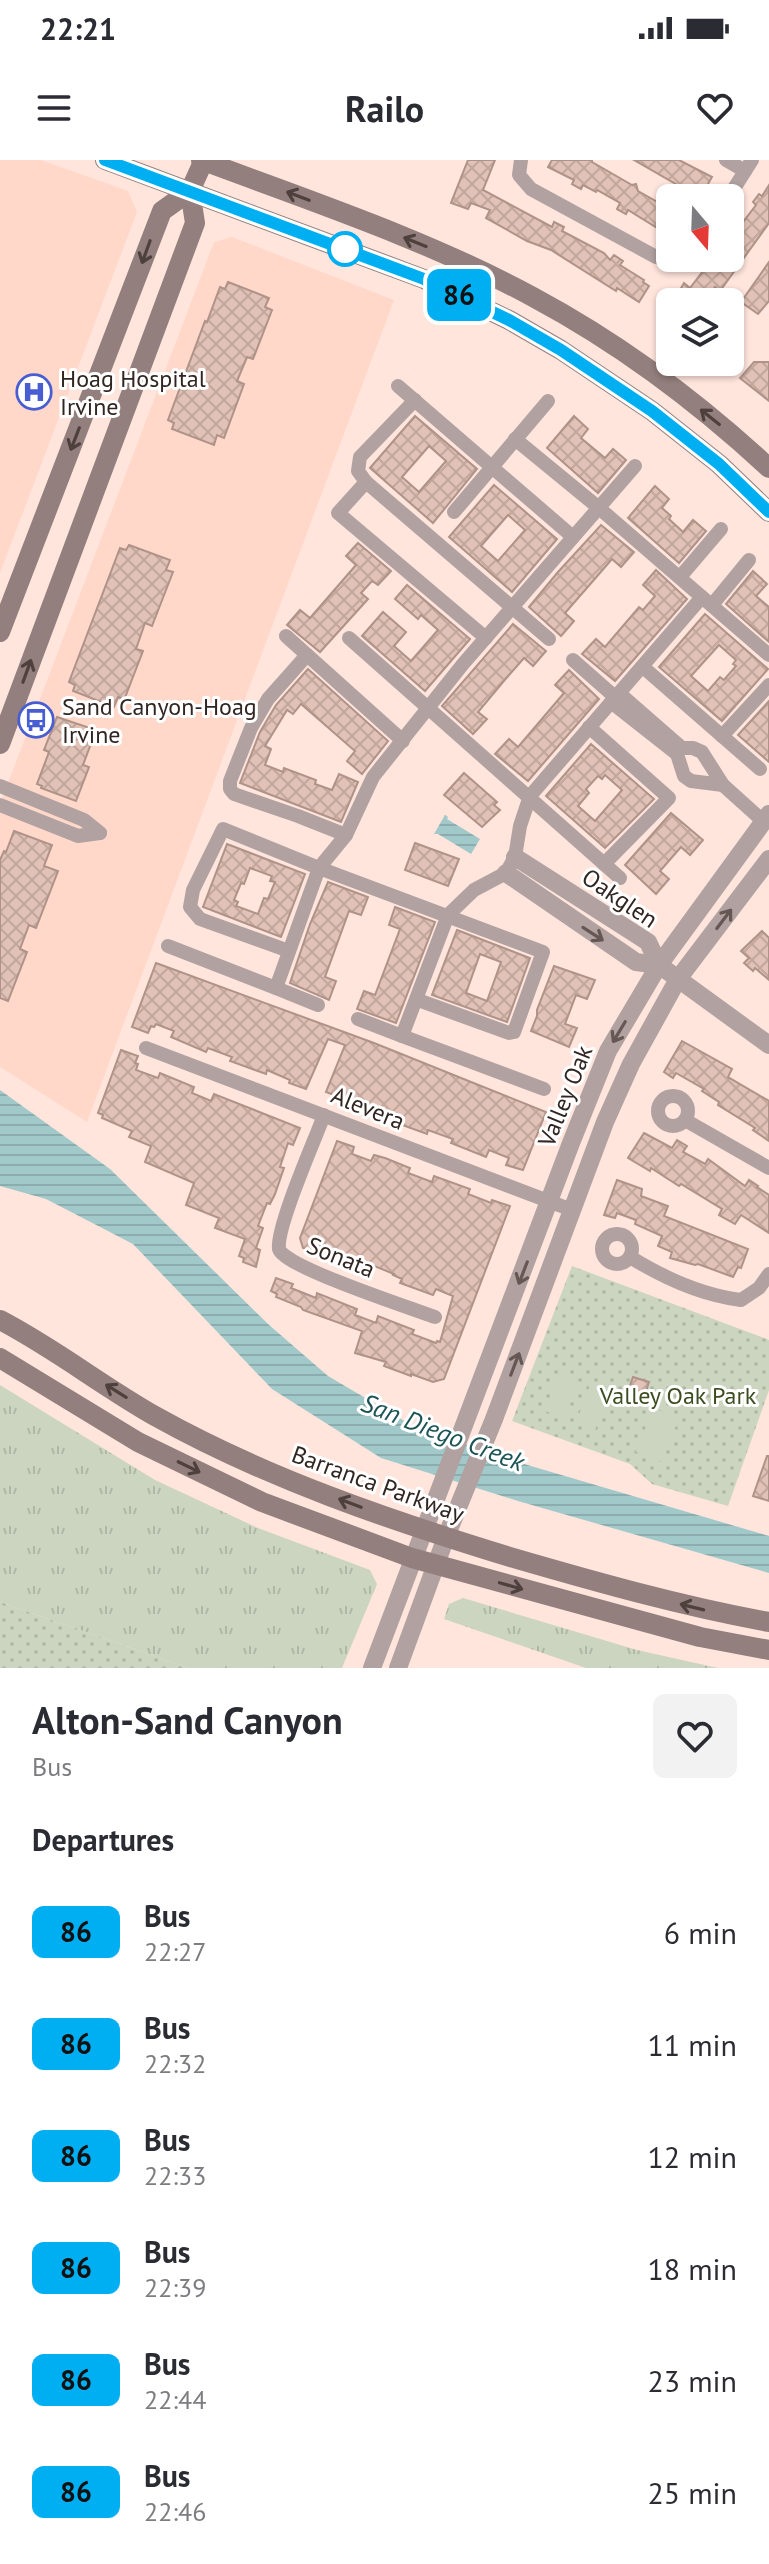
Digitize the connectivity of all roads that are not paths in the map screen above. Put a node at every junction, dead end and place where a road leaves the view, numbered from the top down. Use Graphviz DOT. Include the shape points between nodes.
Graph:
graph roads {
  1 [pos="105,160"];
  2 [pos="203,160"];
  3 [pos="726,160"];
  4 [pos="749,166"];
  5 [pos="520,167"];
  6 [pos="737,184"];
  7 [pos="190,191"];
  8 [pos="656,257"];
  9 [pos="398,386"];
  10 [pos="415,400"];
  11 [pos="548,401"];
  12 [pos="515,439"];
  13 [pos="491,466"];
  14 [pos="635,466"];
  15 [pos="769,468"];
  16 [pos="366,482"];
  17 [pos="599,508"];
  18 [pos="454,512"];
  19 [pos="769,512"];
  20 [pos="721,529"];
  21 [pos="573,537"];
  22 [pos="749,560"];
  23 [pos="680,577"];
  24 [pos="707,601"];
  25 [pos="512,608"];
  26 [pos="0,632"];
  27 [pos="286,636"];
  28 [pos="349,638"];
  29 [pos="486,638"];
  30 [pos="549,639"];
  31 [pos="307,655"];
  32 [pos="769,655"];
  33 [pos="573,660"];
  34 [pos="643,667"];
  35 [pos="769,685"];
  36 [pos="615,698"];
  37 [pos="427,708"];
  38 [pos="589,727"];
  39 [pos="722,736"];
  40 [pos="403,741"];
  41 [pos="0,744"];
  42 [pos="679,751"];
  43 [pos="760,769"];
  44 [pos="723,785"];
  45 [pos="0,786"];
  46 [pos="530,796"];
  47 [pos="0,805"];
  48 [pos="766,817"];
  49 [pos="346,835"];
  50 [pos="769,859"];
  51 [pos="604,864"];
  52 [pos="510,865"];
  53 [pos="319,868"];
  54 [pos="620,878"];
  55 [pos="579,899"];
  56 [pos="448,915"];
  57 [pos="566,916"];
  58 [pos="168,946"];
  59 [pos="289,951"];
  60 [pos="659,965"];
  61 [pos="678,979"];
  62 [pos="276,988"];
  63 [pos="418,1000"];
  64 [pos="318,1005"];
  65 [pos="358,1019"];
  66 [pos="402,1036"];
  67 [pos="769,1045"];
  68 [pos="146,1048"];
  69 [pos="544,1089"];
  70 [pos="324,1115"];
  71 [pos="685,1120"];
  72 [pos="769,1168"];
  73 [pos="550,1201"];
  74 [pos="572,1210"];
  75 [pos="630,1257"];
  76 [pos="769,1274"];
  77 [pos="435,1317"];
  78 [pos="0,1320"];
  79 [pos="0,1358"];
  80 [pos="424,1530"];
  81 [pos="446,1537"];
  82 [pos="412,1558"];
  83 [pos="436,1564"];
  84 [pos="769,1622"];
  85 [pos="769,1650"];
  86 [pos="372,1668"];
  87 [pos="398,1668"];
  1 -- 7 [label="main road"];
  2 -- 7 [label="main road"];
  15 -- 2 [label="main road, one-way" via="663,379 534,297 403,237"];
  3 -- 4 [label="street"];
  4 -- 6 [label="street"];
  5 -- 8 [label="street" via="531,189"];
  7 -- 19 [label="main road" via="424,279 509,320 671,425"];
  7 -- 26 [label="main road, one-way" via="162,211"];
  41 -- 7 [label="main road, one-way" via="195,223"];
  9 -- 10 [label="street"];
  10 -- 13 [label="street"];
  10 -- 16 [label="street" via="360,457 358,471"];
  11 -- 12 [label="street"];
  12 -- 13 [label="street"];
  12 -- 17 [label="street"];
  13 -- 18 [label="street"];
  13 -- 21 [label="street"];
  14 -- 17 [label="street"];
  16 -- 25 [label="street"];
  16 -- 29 [label="street" via="338,513"];
  17 -- 21 [label="street"];
  17 -- 23 [label="street"];
  20 -- 23 [label="street"];
  21 -- 25 [label="street"];
  22 -- 24 [label="street"];
  23 -- 24 [label="street"];
  24 -- 32 [label="street"];
  24 -- 34 [label="street"];
  25 -- 29 [label="street"];
  25 -- 30 [label="street"];
  27 -- 31 [label="street"];
  28 -- 37 [label="street, Oakglen"];
  29 -- 37 [label="street"];
  31 -- 40 [label="street"];
  31 -- 49 [label="street" via="268,699 251,728 230,789"];
  33 -- 36 [label="street"];
  34 -- 36 [label="street"];
  34 -- 39 [label="street"];
  35 -- 39 [label="street"];
  36 -- 38 [label="street"];
  36 -- 42 [label="street"];
  37 -- 40 [label="street"];
  37 -- 46 [label="street, Oakglen"];
  38 -- 46 [label="street"];
  38 -- 51 [label="street" via="669,798"];
  39 -- 43 [label="street"];
  40 -- 49 [label="street" via="373,777"];
  42 -- 44 [label="street" via="702,752"];
  42 -- 44 [label="street" via="684,776"];
  44 -- 48 [label="street"];
  45 -- 47 [label="street" via="84,820 100,833 78,836"];
  46 -- 51 [label="street, Oakglen"];
  46 -- 52 [label="street"];
  48 -- 60 [label="street, Valley Oak"];
  49 -- 53 [label="street"];
  61 -- 50 [label="street, Valley Oak, one-way"];
  51 -- 54 [label="street, Oakglen"];
  52 -- 55 [label="street, Oakglen"];
  52 -- 56 [label="street"];
  52 -- 57 [label="street, Oakglen"];
  53 -- 56 [label="street"];
  53 -- 59 [label="street"];
  53 -- 59 [label="street" via="223,829 193,890 190,907 200,919"];
  55 -- 57 [label="street"];
  55 -- 60 [label="street, Oakglen" via="648,942"];
  56 -- 63 [label="street"];
  56 -- 63 [label="street" via="543,952 514,1032"];
  57 -- 60 [label="street, Oakglen, one-way" via="636,962"];
  58 -- 62 [label="street"];
  59 -- 62 [label="street"];
  60 -- 61 [label="street"];
  60 -- 73 [label="street, Valley Oak, one-way" via="608,1051"];
  61 -- 67 [label="street"];
  61 -- 74 [label="street, Valley Oak" via="631,1064"];
  62 -- 64 [label="street"];
  63 -- 66 [label="street"];
  65 -- 66 [label="street"];
  66 -- 69 [label="street"];
  68 -- 70 [label="street, Alevera"];
  70 -- 73 [label="street, Alevera"];
  70 -- 77 [label="street, Sonata" via="284,1221 280,1253 309,1270"];
  71 -- 72 [label="street"];
  73 -- 74 [label="street, Alevera"];
  73 -- 80 [label="street, Valley Oak, one-way"];
  81 -- 74 [label="street, Valley Oak, one-way"];
  75 -- 76 [label="street" via="716,1297 741,1300"];
  80 -- 78 [label="main road, Barranca Parkway, one-way" via="266,1471 155,1416"];
  79 -- 82 [label="main road, one-way" via="138,1442 234,1489"];
  80 -- 81 [label="main road, Barranca Parkway"];
  80 -- 82 [label="street, Valley Oak"];
  81 -- 83 [label="street, Valley Oak"];
  84 -- 81 [label="main road, Barranca Parkway, one-way" via="687,1606"];
  82 -- 83 [label="main road"];
  82 -- 86 [label="street, Valley Oak"];
  83 -- 85 [label="main road, one-way" via="686,1634"];
  83 -- 87 [label="street, Valley Oak"];
}
